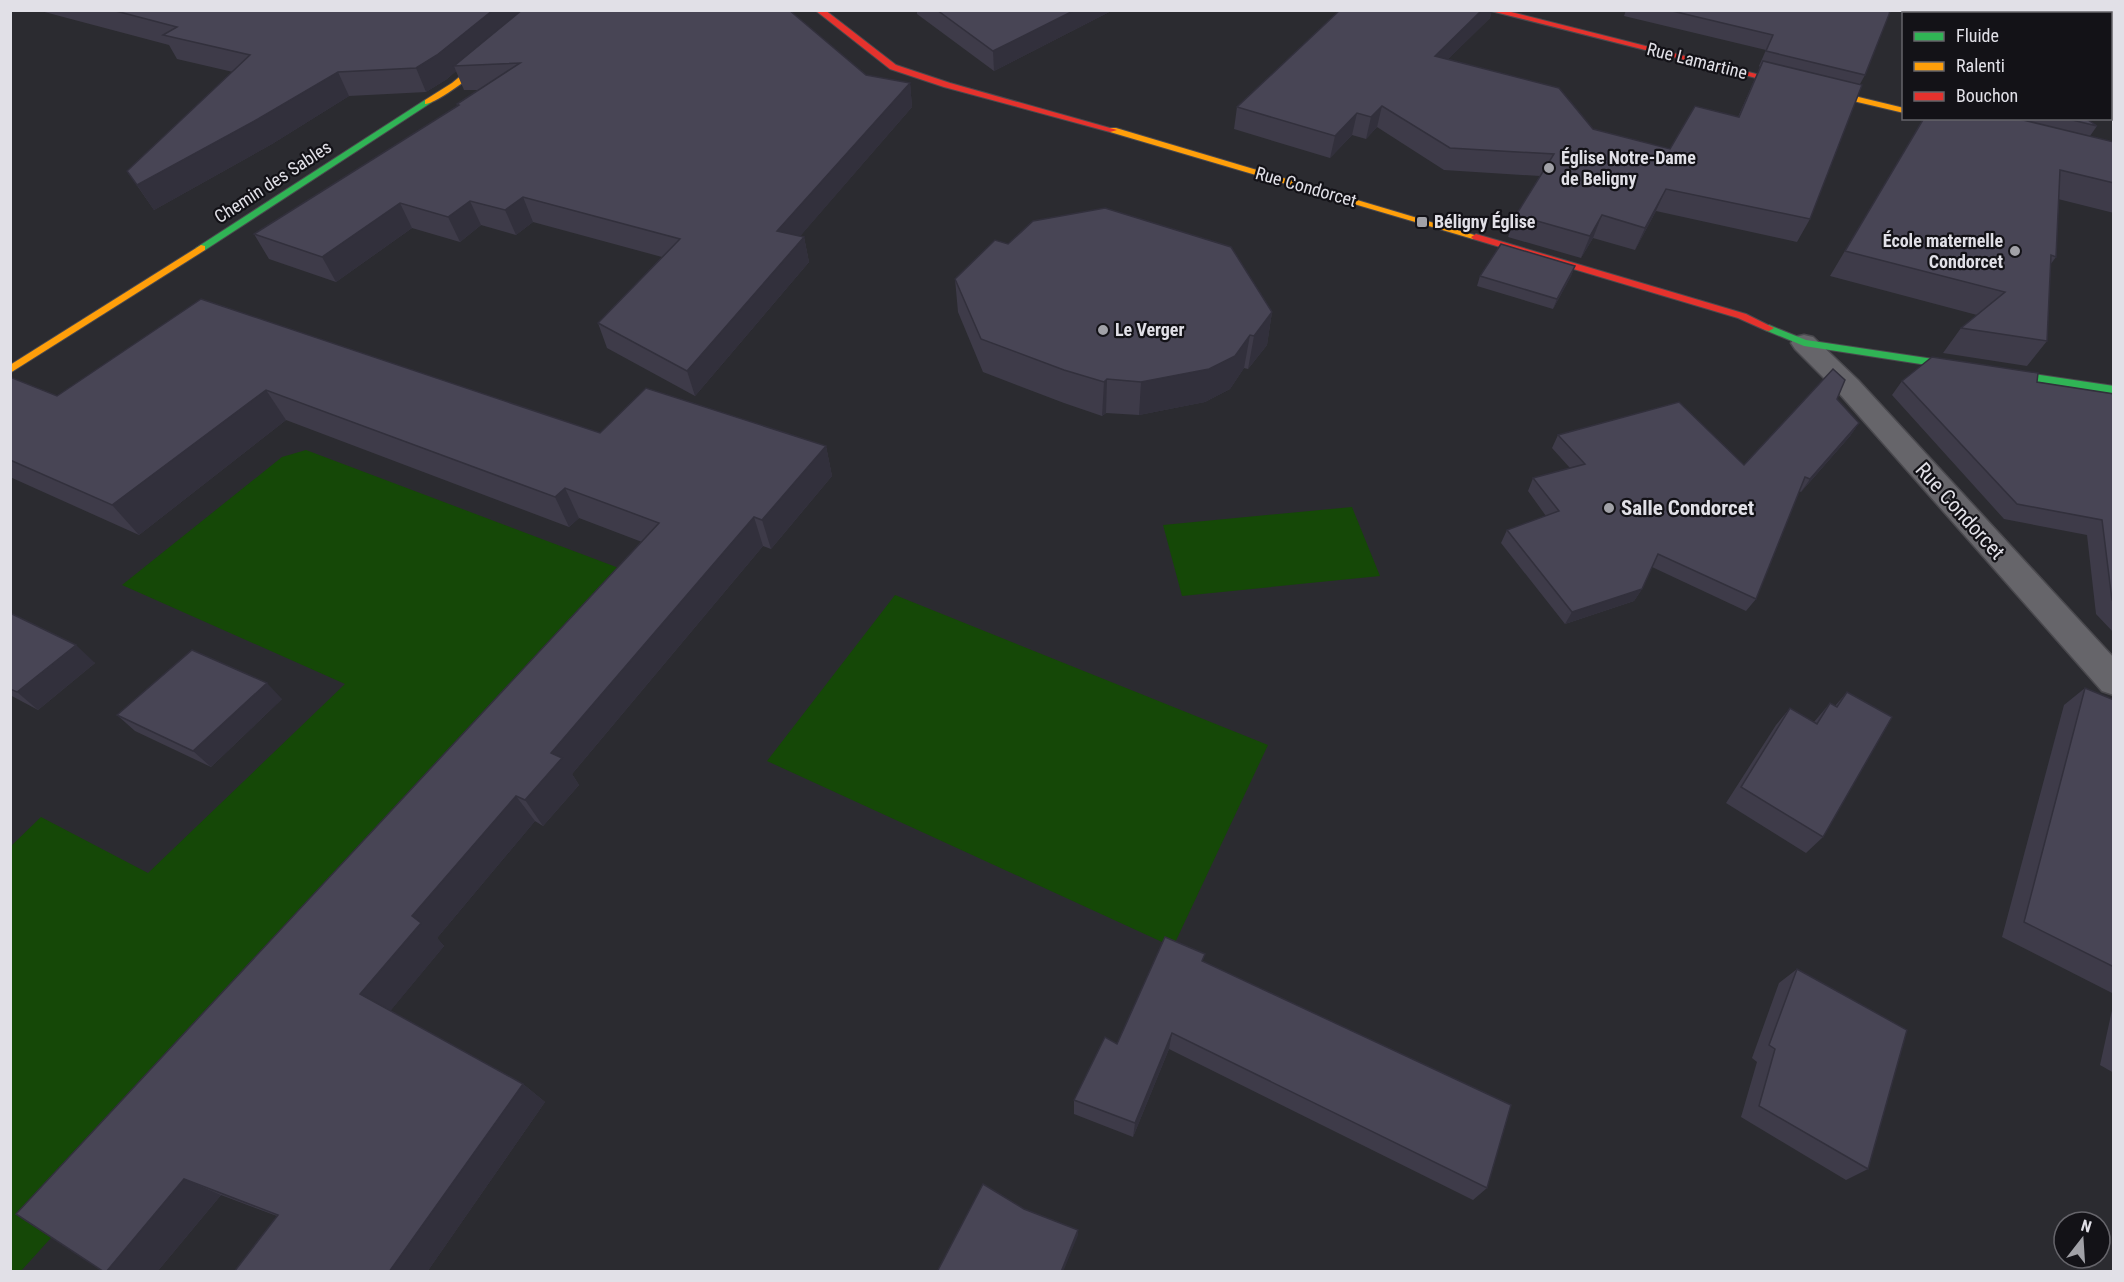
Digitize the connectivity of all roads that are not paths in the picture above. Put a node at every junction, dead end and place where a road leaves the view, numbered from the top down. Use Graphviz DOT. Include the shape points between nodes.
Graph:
graph roads {
  1 [pos="546,10"];
  2 [pos="819,10"];
  3 [pos="1491,10"];
  4 [pos="1902,111"];
  5 [pos="1804,343"];
  6 [pos="10,370"];
  7 [pos="2114,390"];
  8 [pos="2114,681"];
  1 -- 6 [label="street, Chemin des Sables" via="455,85"];
  2 -- 5 [label="street, Rue Condorcet" via="893,67 1742,316"];
  3 -- 4 [label="street, Rue Lamartine"];
  5 -- 7 [label="street, Rue Condorcet"];
  5 -- 8 [label="street, Rue Condorcet" via="1848,386"];
}
